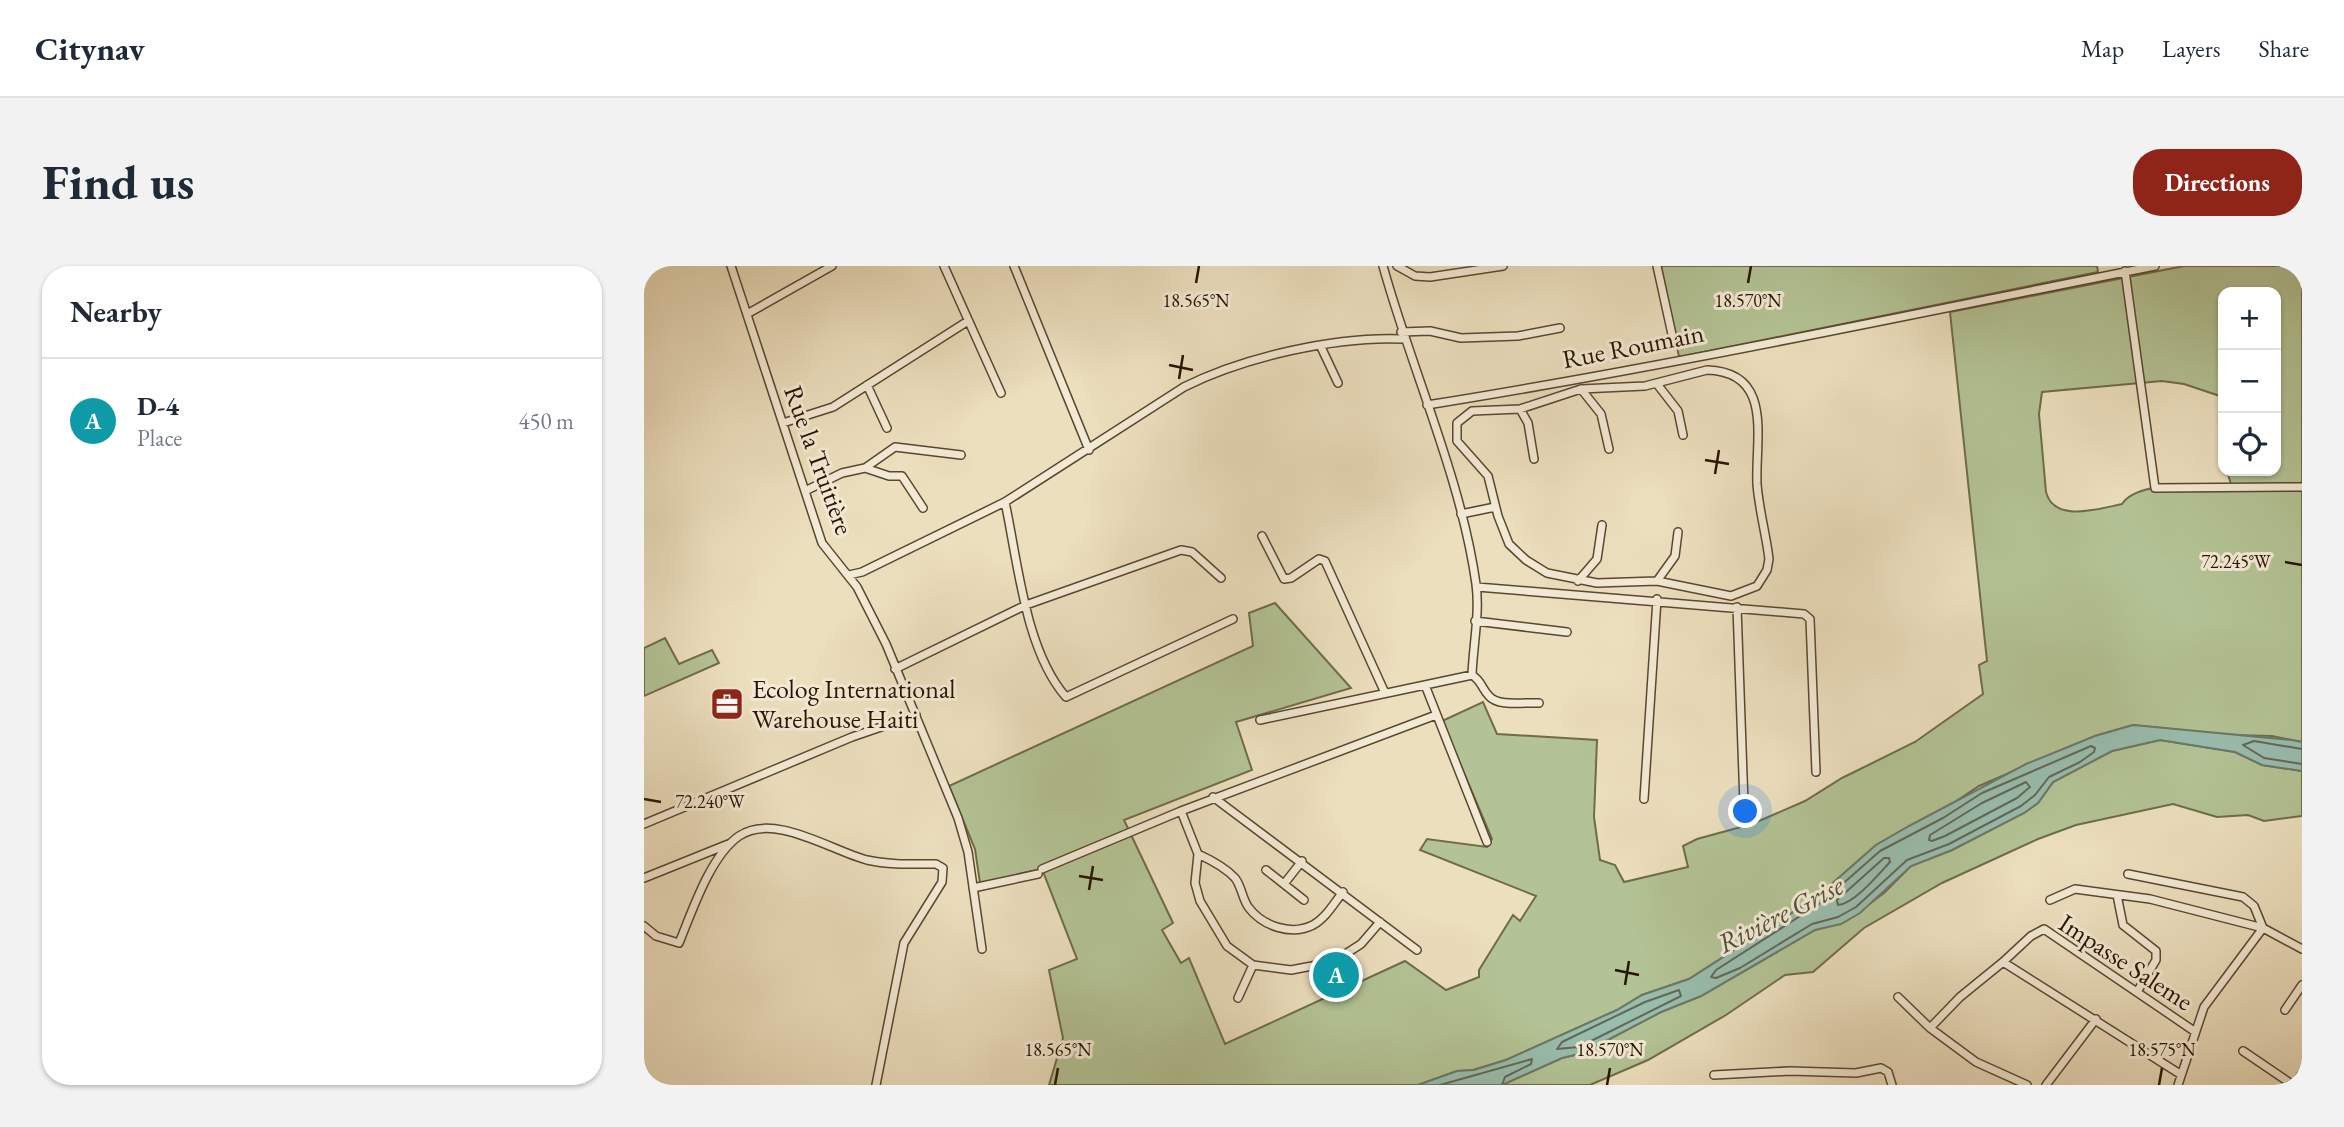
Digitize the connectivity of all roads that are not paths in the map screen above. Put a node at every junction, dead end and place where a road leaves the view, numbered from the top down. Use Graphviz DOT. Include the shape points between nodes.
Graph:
graph roads {
  1 [pos="731,266"];
  2 [pos="832,266"];
  3 [pos="944,266"];
  4 [pos="1014,266"];
  5 [pos="1383,266"];
  6 [pos="1397,266"];
  7 [pos="1503,266"];
  8 [pos="1657,266"];
  9 [pos="2155,266"];
  10 [pos="2130,269"];
  11 [pos="747,314"];
  12 [pos="968,321"];
  13 [pos="1560,328"];
  14 [pos="1402,335"];
  15 [pos="1674,340"];
  16 [pos="1321,347"];
  17 [pos="1338,383"];
  18 [pos="1657,384"];
  19 [pos="867,385"];
  20 [pos="1581,389"];
  21 [pos="1001,393"];
  22 [pos="1427,405"];
  23 [pos="1520,409"];
  24 [pos="783,423"];
  25 [pos="887,428"];
  26 [pos="1683,435"];
  27 [pos="1609,449"];
  28 [pos="1089,450"];
  29 [pos="961,455"];
  30 [pos="1534,459"];
  31 [pos="864,468"];
  32 [pos="2302,487"];
  33 [pos="805,491"];
  34 [pos="1005,502"];
  35 [pos="1496,507"];
  36 [pos="923,508"];
  37 [pos="1461,514"];
  38 [pos="1602,525"];
  39 [pos="1678,532"];
  40 [pos="1262,536"];
  41 [pos="849,575"];
  42 [pos="1221,578"];
  43 [pos="1657,581"];
  44 [pos="1578,582"];
  45 [pos="1476,587"];
  46 [pos="1657,599"];
  47 [pos="1026,605"];
  48 [pos="1737,607"];
  49 [pos="1233,619"];
  50 [pos="1475,621"];
  51 [pos="1567,632"];
  52 [pos="895,669"];
  53 [pos="1472,675"];
  54 [pos="1424,685"];
  55 [pos="1385,693"];
  56 [pos="1539,703"];
  57 [pos="916,715"];
  58 [pos="1436,715"];
  59 [pos="1260,720"];
  60 [pos="1816,772"];
  61 [pos="1213,797"];
  62 [pos="1644,799"];
  63 [pos="1744,804"];
  64 [pos="1181,811"];
  65 [pos="644,824"];
  66 [pos="734,842"];
  67 [pos="1487,842"];
  68 [pos="1198,853"];
  69 [pos="1302,860"];
  70 [pos="1266,870"];
  71 [pos="2128,874"];
  72 [pos="644,878"];
  73 [pos="1284,884"];
  74 [pos="973,888"];
  75 [pos="1343,892"];
  76 [pos="2118,895"];
  77 [pos="1304,900"];
  78 [pos="2050,900"];
  79 [pos="1380,922"];
  80 [pos="644,926"];
  81 [pos="2263,928"];
  82 [pos="982,949"];
  83 [pos="1417,950"];
  84 [pos="2302,950"];
  85 [pos="2003,961"];
  86 [pos="1253,965"];
  87 [pos="2302,985"];
  88 [pos="2137,992"];
  89 [pos="1898,997"];
  90 [pos="1238,998"];
  91 [pos="2286,1010"];
  92 [pos="2096,1019"];
  93 [pos="1930,1028"];
  94 [pos="2194,1031"];
  95 [pos="2243,1051"];
  96 [pos="2180,1074"];
  97 [pos="2302,1074"];
  98 [pos="1714,1075"];
  99 [pos="2007,1081"];
  100 [pos="876,1085"];
  101 [pos="1892,1085"];
  102 [pos="2027,1085"];
  103 [pos="2046,1085"];
  104 [pos="2178,1085"];
  105 [pos="2293,1085"];
  1 -- 11 [label="street, Rue la Truitière"];
  2 -- 11 [label="street"];
  3 -- 12 [label="street"];
  4 -- 28 [label="street"];
  5 -- 14 [label="street"];
  6 -- 7 [label="street" via="1430,277"];
  8 -- 15 [label="street"];
  9 -- 10 [label="street, Rue Roumain"];
  10 -- 22 [label="street, Rue Roumain" via="1858,327"];
  10 -- 32 [label="street" via="2155,488"];
  11 -- 24 [label="street, Rue la Truitière"];
  12 -- 19 [label="street"];
  12 -- 21 [label="street"];
  13 -- 14 [label="street" via="1518,337 1461,338 1430,331"];
  14 -- 16 [label="street"];
  14 -- 22 [label="street"];
  16 -- 17 [label="street"];
  16 -- 28 [label="street" via="1210,374"];
  18 -- 20 [label="street"];
  18 -- 26 [label="street" via="1675,405"];
  18 -- 43 [label="street" via="1707,370 1730,373 1748,387 1757,405 1757,485 1769,559 1763,579 1740,595"];
  19 -- 24 [label="street" via="833,407"];
  19 -- 25 [label="street"];
  20 -- 23 [label="street"];
  20 -- 27 [label="street" via="1601,414"];
  22 -- 37 [label="street"];
  23 -- 30 [label="street" via="1528,423"];
  23 -- 35 [label="street" via="1472,411 1457,423 1461,448 1488,476"];
  24 -- 33 [label="street, Rue la Truitière"];
  28 -- 34 [label="street"];
  29 -- 31 [label="street" via="895,447"];
  31 -- 33 [label="street"];
  31 -- 36 [label="street" via="902,476"];
  33 -- 41 [label="street, Rue la Truitière" via="822,543"];
  34 -- 41 [label="street"];
  34 -- 47 [label="street"];
  35 -- 37 [label="street"];
  35 -- 44 [label="street" via="1509,544 1526,560 1547,573"];
  37 -- 45 [label="street"];
  38 -- 44 [label="street" via="1597,559"];
  39 -- 43 [label="street" via="1675,556"];
  40 -- 55 [label="street" via="1284,579 1319,559 1325,561"];
  41 -- 52 [label="street, Rue la Truitière"];
  42 -- 47 [label="street" via="1186,549"];
  43 -- 44 [label="street"];
  45 -- 46 [label="street"];
  45 -- 50 [label="street"];
  46 -- 48 [label="street"];
  46 -- 62 [label="street"];
  47 -- 49 [label="street" via="1041,655 1069,698"];
  47 -- 52 [label="street"];
  48 -- 60 [label="street" via="1804,614 1810,619"];
  48 -- 63 [label="street"];
  50 -- 51 [label="street"];
  50 -- 53 [label="street"];
  52 -- 57 [label="street, Rue la Truitière"];
  53 -- 54 [label="street"];
  53 -- 56 [label="street" via="1496,701"];
  54 -- 55 [label="street"];
  54 -- 58 [label="street"];
  55 -- 59 [label="street"];
  57 -- 65 [label="street"];
  57 -- 74 [label="street, Rue la Truitière" via="968,852"];
  58 -- 61 [label="street"];
  58 -- 67 [label="street"];
  61 -- 64 [label="street"];
  61 -- 69 [label="street"];
  64 -- 68 [label="street"];
  64 -- 74 [label="street" via="1040,871"];
  66 -- 72 [label="street"];
  66 -- 80 [label="street" via="714,865 679,943 656,936"];
  66 -- 100 [label="street" via="739,835 785,830 865,859 943,868 943,882 904,943"];
  68 -- 75 [label="street" via="1234,877 1247,905 1271,926 1298,929 1313,925"];
  68 -- 86 [label="street" via="1195,883 1200,901 1227,946"];
  69 -- 73 [label="street"];
  69 -- 75 [label="street"];
  70 -- 73 [label="street"];
  71 -- 81 [label="street" via="2243,898 2254,906"];
  73 -- 77 [label="street"];
  74 -- 82 [label="street, Rue la Truitière"];
  75 -- 79 [label="street"];
  76 -- 78 [label="street" via="2075,889"];
  76 -- 81 [label="street"];
  76 -- 88 [label="street" via="2123,925 2156,951 2156,960"];
  79 -- 83 [label="street"];
  79 -- 86 [label="street" via="1361,944 1333,962 1291,970"];
  81 -- 84 [label="street"];
  81 -- 94 [label="street" via="2204,1007"];
  85 -- 88 [label="street, Impasse Saleme" via="2044,929"];
  85 -- 92 [label="street"];
  85 -- 93 [label="street"];
  86 -- 90 [label="street"];
  87 -- 91 [label="street"];
  88 -- 94 [label="street, Impasse Saleme"];
  89 -- 93 [label="street"];
  92 -- 96 [label="street"];
  92 -- 103 [label="street"];
  93 -- 99 [label="street"];
  94 -- 96 [label="street"];
  95 -- 105 [label="street"];
  96 -- 104 [label="street"];
  97 -- 105 [label="street"];
  98 -- 101 [label="street" via="1856,1073 1881,1068 1888,1072"];
  99 -- 102 [label="street"];
}
